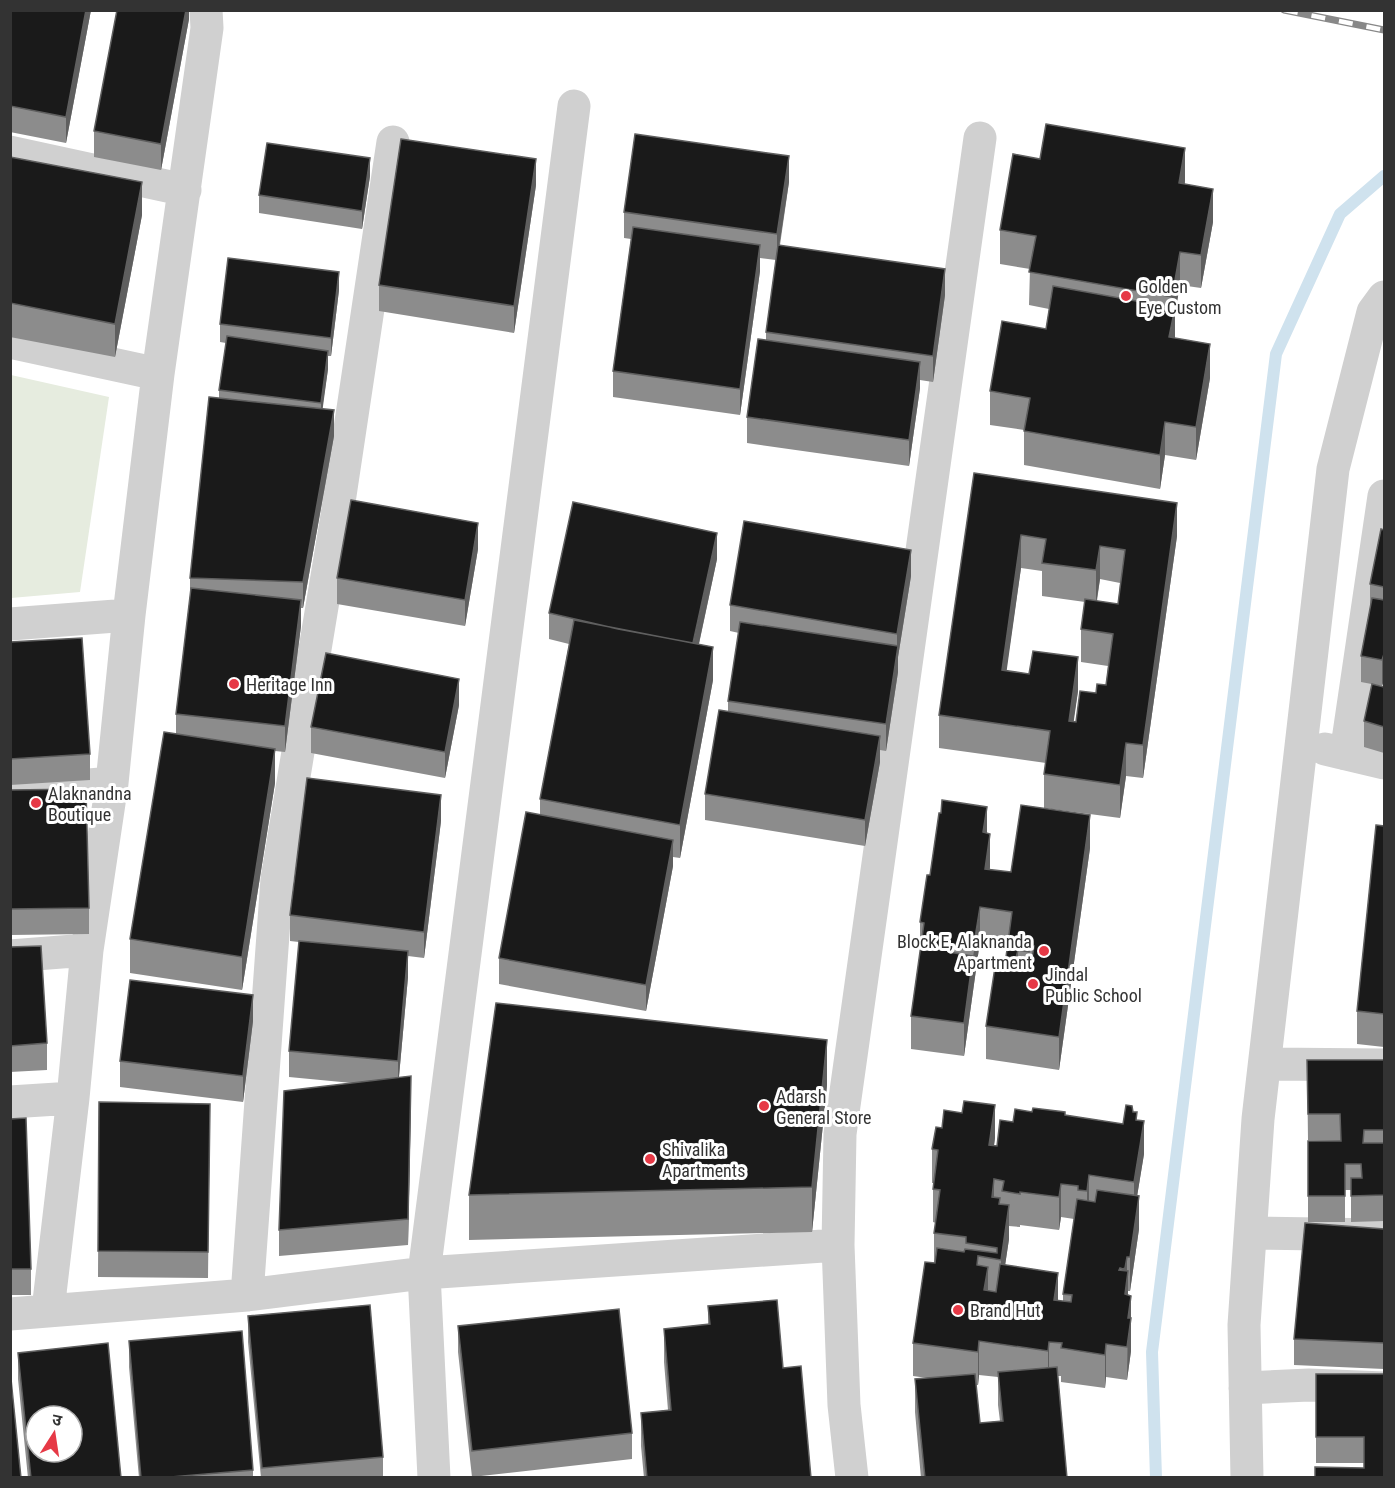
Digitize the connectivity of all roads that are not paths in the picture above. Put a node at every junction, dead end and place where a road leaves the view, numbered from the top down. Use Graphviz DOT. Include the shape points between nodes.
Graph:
graph roads {
  1 [pos="206,10"];
  2 [pos="574,106"];
  3 [pos="980,138"];
  4 [pos="393,142"];
  5 [pos="10,152"];
  6 [pos="185,190"];
  7 [pos="1384,297"];
  8 [pos="10,342"];
  9 [pos="159,374"];
  10 [pos="1384,496"];
  11 [pos="129,615"];
  12 [pos="1376,617"];
  13 [pos="10,624"];
  14 [pos="1301,744"];
  15 [pos="1346,754"];
  16 [pos="1384,763"];
  17 [pos="112,783"];
  18 [pos="10,792"];
  19 [pos="87,950"];
  20 [pos="10,956"];
  21 [pos="1264,1064"];
  22 [pos="1384,1065"];
  23 [pos="73,1098"];
  24 [pos="10,1102"];
  25 [pos="1251,1233"];
  26 [pos="1384,1235"];
  27 [pos="838,1245"];
  28 [pos="424,1273"];
  29 [pos="247,1295"];
  30 [pos="48,1310"];
  31 [pos="10,1314"];
  32 [pos="1245,1388"];
  33 [pos="1384,1388"];
  34 [pos="434,1478"];
  35 [pos="852,1478"];
  36 [pos="1248,1478"];
  1 -- 6 [label="street" via="207,28"];
  2 -- 28 [label="street"];
  3 -- 27 [label="street" via="840,1134"];
  4 -- 29 [label="street" via="277,879"];
  5 -- 6 [label="street"];
  6 -- 9 [label="street"];
  7 -- 14 [label="street" via="1373,312 1333,469"];
  8 -- 9 [label="street"];
  9 -- 11 [label="street"];
  10 -- 12 [label="street"];
  11 -- 13 [label="street"];
  11 -- 17 [label="street"];
  12 -- 15 [label="street"];
  14 -- 15 [label="street"];
  14 -- 21 [label="street"];
  15 -- 16 [label="street"];
  17 -- 18 [label="street"];
  17 -- 19 [label="street"];
  19 -- 20 [label="street"];
  19 -- 23 [label="street"];
  21 -- 22 [label="street"];
  21 -- 25 [label="street"];
  23 -- 24 [label="street"];
  23 -- 30 [label="street"];
  25 -- 26 [label="street"];
  25 -- 32 [label="street" via="1244,1325"];
  27 -- 28 [label="street"];
  27 -- 35 [label="street" via="844,1405"];
  28 -- 29 [label="street"];
  28 -- 34 [label="street"];
  29 -- 30 [label="street"];
  30 -- 31 [label="street"];
  32 -- 33 [label="street"];
  32 -- 36 [label="street"];
}
